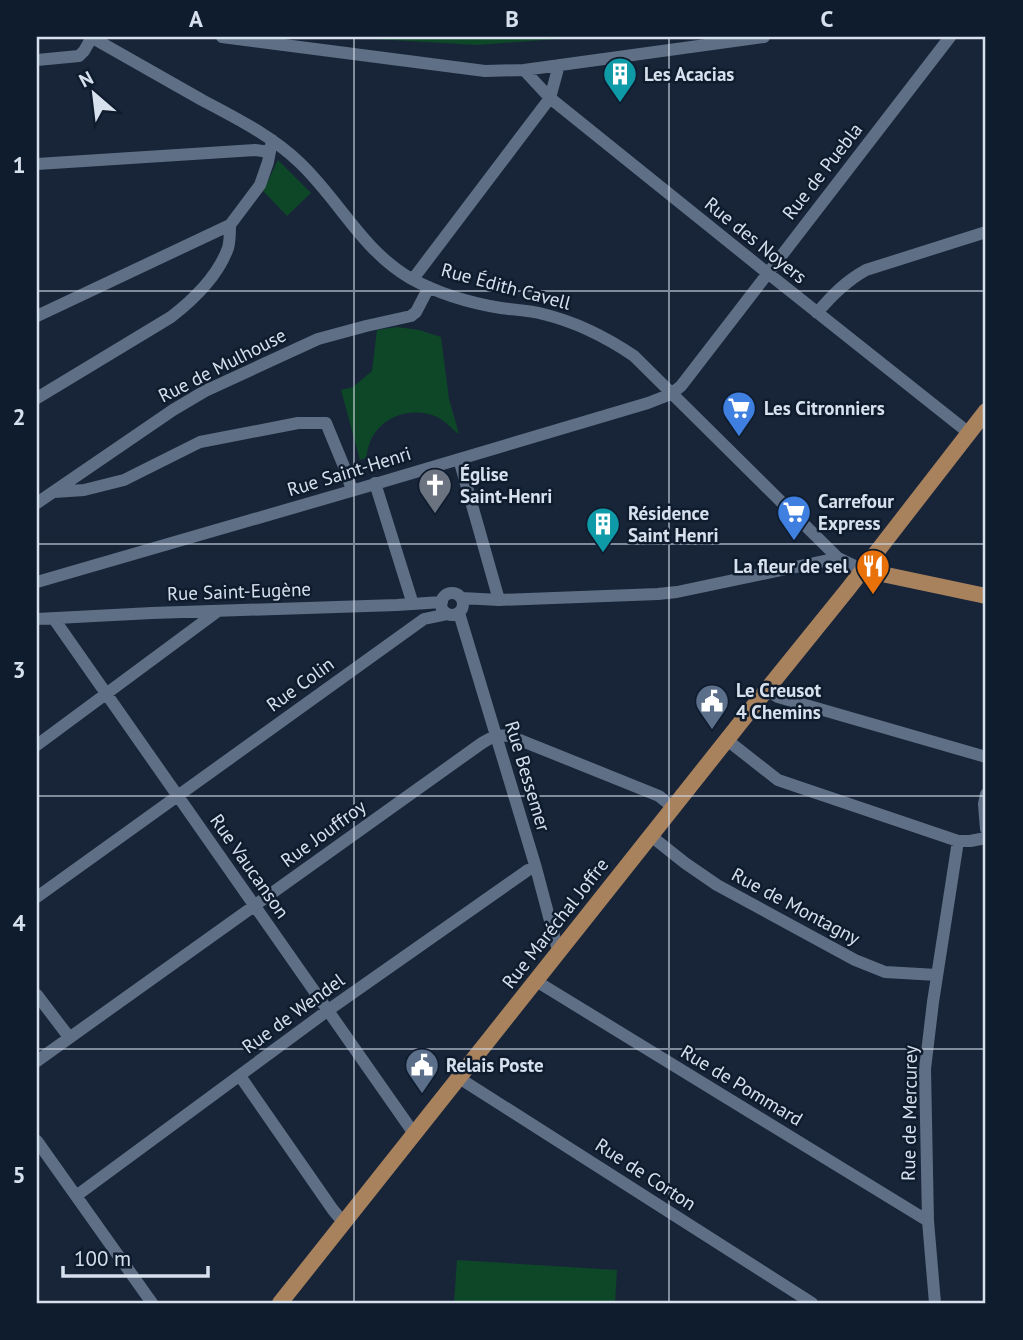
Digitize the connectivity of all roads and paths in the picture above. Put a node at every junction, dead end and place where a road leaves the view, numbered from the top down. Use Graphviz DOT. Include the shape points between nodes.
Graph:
graph roads {
  1 [pos="92,37"];
  2 [pos="222,37"];
  3 [pos="764,37"];
  4 [pos="950,37"];
  5 [pos="37,60"];
  6 [pos="559,65"];
  7 [pos="524,70"];
  8 [pos="550,98"];
  9 [pos="271,146"];
  10 [pos="37,163"];
  11 [pos="230,225"];
  12 [pos="986,232"];
  13 [pos="767,273"];
  14 [pos="413,279"];
  15 [pos="429,286"];
  16 [pos="817,313"];
  17 [pos="37,316"];
  18 [pos="671,394"];
  19 [pos="37,398"];
  20 [pos="986,411"];
  21 [pos="969,433"];
  22 [pos="459,459"];
  23 [pos="375,483"];
  24 [pos="352,490"];
  25 [pos="53,492"];
  26 [pos="37,503"];
  27 [pos="838,558"];
  28 [pos="863,569"];
  29 [pos="37,582"];
  30 [pos="986,596"];
  31 [pos="462,598"];
  32 [pos="499,600"];
  33 [pos="442,601"];
  34 [pos="411,604"];
  35 [pos="219,611"];
  36 [pos="453,614"];
  37 [pos="37,619"];
  38 [pos="54,619"];
  39 [pos="766,690"];
  40 [pos="107,693"];
  41 [pos="495,736"];
  42 [pos="727,740"];
  43 [pos="37,745"];
  44 [pos="986,757"];
  45 [pos="986,794"];
  46 [pos="178,795"];
  47 [pos="674,808"];
  48 [pos="986,826"];
  49 [pos="651,836"];
  50 [pos="986,838"];
  51 [pos="958,841"];
  52 [pos="536,868"];
  53 [pos="37,897"];
  54 [pos="254,906"];
  55 [pos="561,950"];
  56 [pos="937,975"];
  57 [pos="536,981"];
  58 [pos="37,995"];
  59 [pos="327,1012"];
  60 [pos="69,1037"];
  61 [pos="37,1060"];
  62 [pos="240,1076"];
  63 [pos="459,1078"];
  64 [pos="415,1135"];
  65 [pos="37,1141"];
  66 [pos="76,1196"];
  67 [pos="928,1221"];
  68 [pos="344,1223"];
  69 [pos="152,1303"];
  70 [pos="280,1303"];
  71 [pos="812,1303"];
  72 [pos="935,1303"];
  1 -- 5 [label="street" via="79,56"];
  1 -- 9 [label="street, Rue Édith Cavell" via="244,123"];
  2 -- 7 [label="street" via="485,71"];
  3 -- 6 [label="street"];
  4 -- 13 [label="street, Rue de Puebla"];
  6 -- 7 [label="street"];
  6 -- 8 [label="street"];
  7 -- 8 [label="street, Rue des Noyers"];
  8 -- 13 [label="street, Rue des Noyers"];
  8 -- 14 [label="street"];
  9 -- 10 [label="street"];
  9 -- 11 [label="street" via="260,185"];
  9 -- 14 [label="street, Rue Édith Cavell" via="300,163 363,239"];
  11 -- 17 [label="street"];
  11 -- 19 [label="street" via="226,253 185,306"];
  12 -- 16 [label="street" via="866,270 837,289"];
  13 -- 16 [label="street, Rue des Noyers"];
  13 -- 18 [label="street, Rue de Puebla"];
  14 -- 15 [label="street, Rue Édith Cavell"];
  15 -- 18 [label="street, Rue Édith Cavell" via="466,300 540,313 596,333 634,356"];
  15 -- 25 [label="street, Rue de Mulhouse" via="411,316 318,339 205,391"];
  16 -- 21 [label="street, Rue des Noyers"];
  18 -- 22 [label="street, Rue Saint-Henri"];
  18 -- 27 [label="street, Rue Édith Cavell"];
  20 -- 21 [label="main road, Rue Maréchal Joffre"];
  21 -- 28 [label="main road, Rue Maréchal Joffre"];
  22 -- 23 [label="street, Rue Saint-Henri"];
  22 -- 32 [label="street"];
  23 -- 24 [label="street, Rue Saint-Henri"];
  23 -- 34 [label="street"];
  24 -- 25 [label="street" via="326,423 298,423 200,442 124,480"];
  24 -- 29 [label="street, Rue Saint-Henri"];
  25 -- 26 [label="street, Rue de Mulhouse"];
  27 -- 28 [label="street, Rue Édith Cavell"];
  27 -- 32 [label="street" via="677,592"];
  28 -- 30 [label="main road"];
  28 -- 39 [label="main road, Rue Maréchal Joffre"];
  31 -- 32 [label="street"];
  31 -- 33 [label="street" via="450,593"];
  31 -- 36 [label="street" via="463,607"];
  33 -- 34 [label="street, Rue Saint-Eugène"];
  33 -- 36 [label="street" via="442,609"];
  34 -- 35 [label="street, Rue Saint-Eugène"];
  35 -- 38 [label="street, Rue Saint-Eugène"];
  35 -- 40 [label="street"];
  36 -- 41 [label="street, Rue Bessemer"];
  36 -- 46 [label="street, Rue Colin" via="424,619"];
  37 -- 38 [label="street, Rue Saint-Eugène"];
  38 -- 40 [label="street, Rue Vaucanson"];
  39 -- 42 [label="main road, Rue Maréchal Joffre"];
  39 -- 44 [label="street"];
  40 -- 43 [label="street"];
  40 -- 46 [label="street, Rue Vaucanson"];
  41 -- 47 [label="street" via="510,736 535,746 659,796"];
  41 -- 52 [label="street, Rue Bessemer"];
  41 -- 54 [label="street, Rue Jouffroy"];
  42 -- 47 [label="main road, Rue Maréchal Joffre"];
  42 -- 51 [label="street" via="778,780"];
  45 -- 48 [label="street"];
  46 -- 53 [label="street, Rue Colin"];
  46 -- 54 [label="street, Rue Vaucanson"];
  47 -- 49 [label="main road, Rue Maréchal Joffre"];
  49 -- 55 [label="main road, Rue Maréchal Joffre"];
  49 -- 56 [label="street, Rue de Montagny" via="717,885 855,960 884,971"];
  50 -- 51 [label="street"];
  51 -- 56 [label="street, Rue de Mercurey"];
  52 -- 55 [label="street, Rue Bessemer"];
  52 -- 59 [label="street, Rue de Wendel"];
  54 -- 59 [label="street, Rue Vaucanson"];
  54 -- 60 [label="street, Rue Jouffroy"];
  55 -- 57 [label="main road, Rue Maréchal Joffre"];
  56 -- 67 [label="street, Rue de Mercurey" via="925,1069"];
  57 -- 63 [label="main road, Rue Maréchal Joffre"];
  57 -- 67 [label="street, Rue de Pommard"];
  58 -- 60 [label="street"];
  59 -- 62 [label="street, Rue de Wendel"];
  59 -- 64 [label="street, Rue Vaucanson"];
  60 -- 61 [label="street, Rue Jouffroy"];
  62 -- 66 [label="street, Rue de Wendel"];
  62 -- 68 [label="street"];
  63 -- 64 [label="main road, Rue Maréchal Joffre"];
  63 -- 71 [label="street, Rue de Corton"];
  64 -- 68 [label="main road, Rue Maréchal Joffre"];
  65 -- 66 [label="street"];
  66 -- 69 [label="street"];
  67 -- 72 [label="street, Rue de Mercurey"];
  68 -- 70 [label="main road, Rue Maréchal Joffre"];
}
